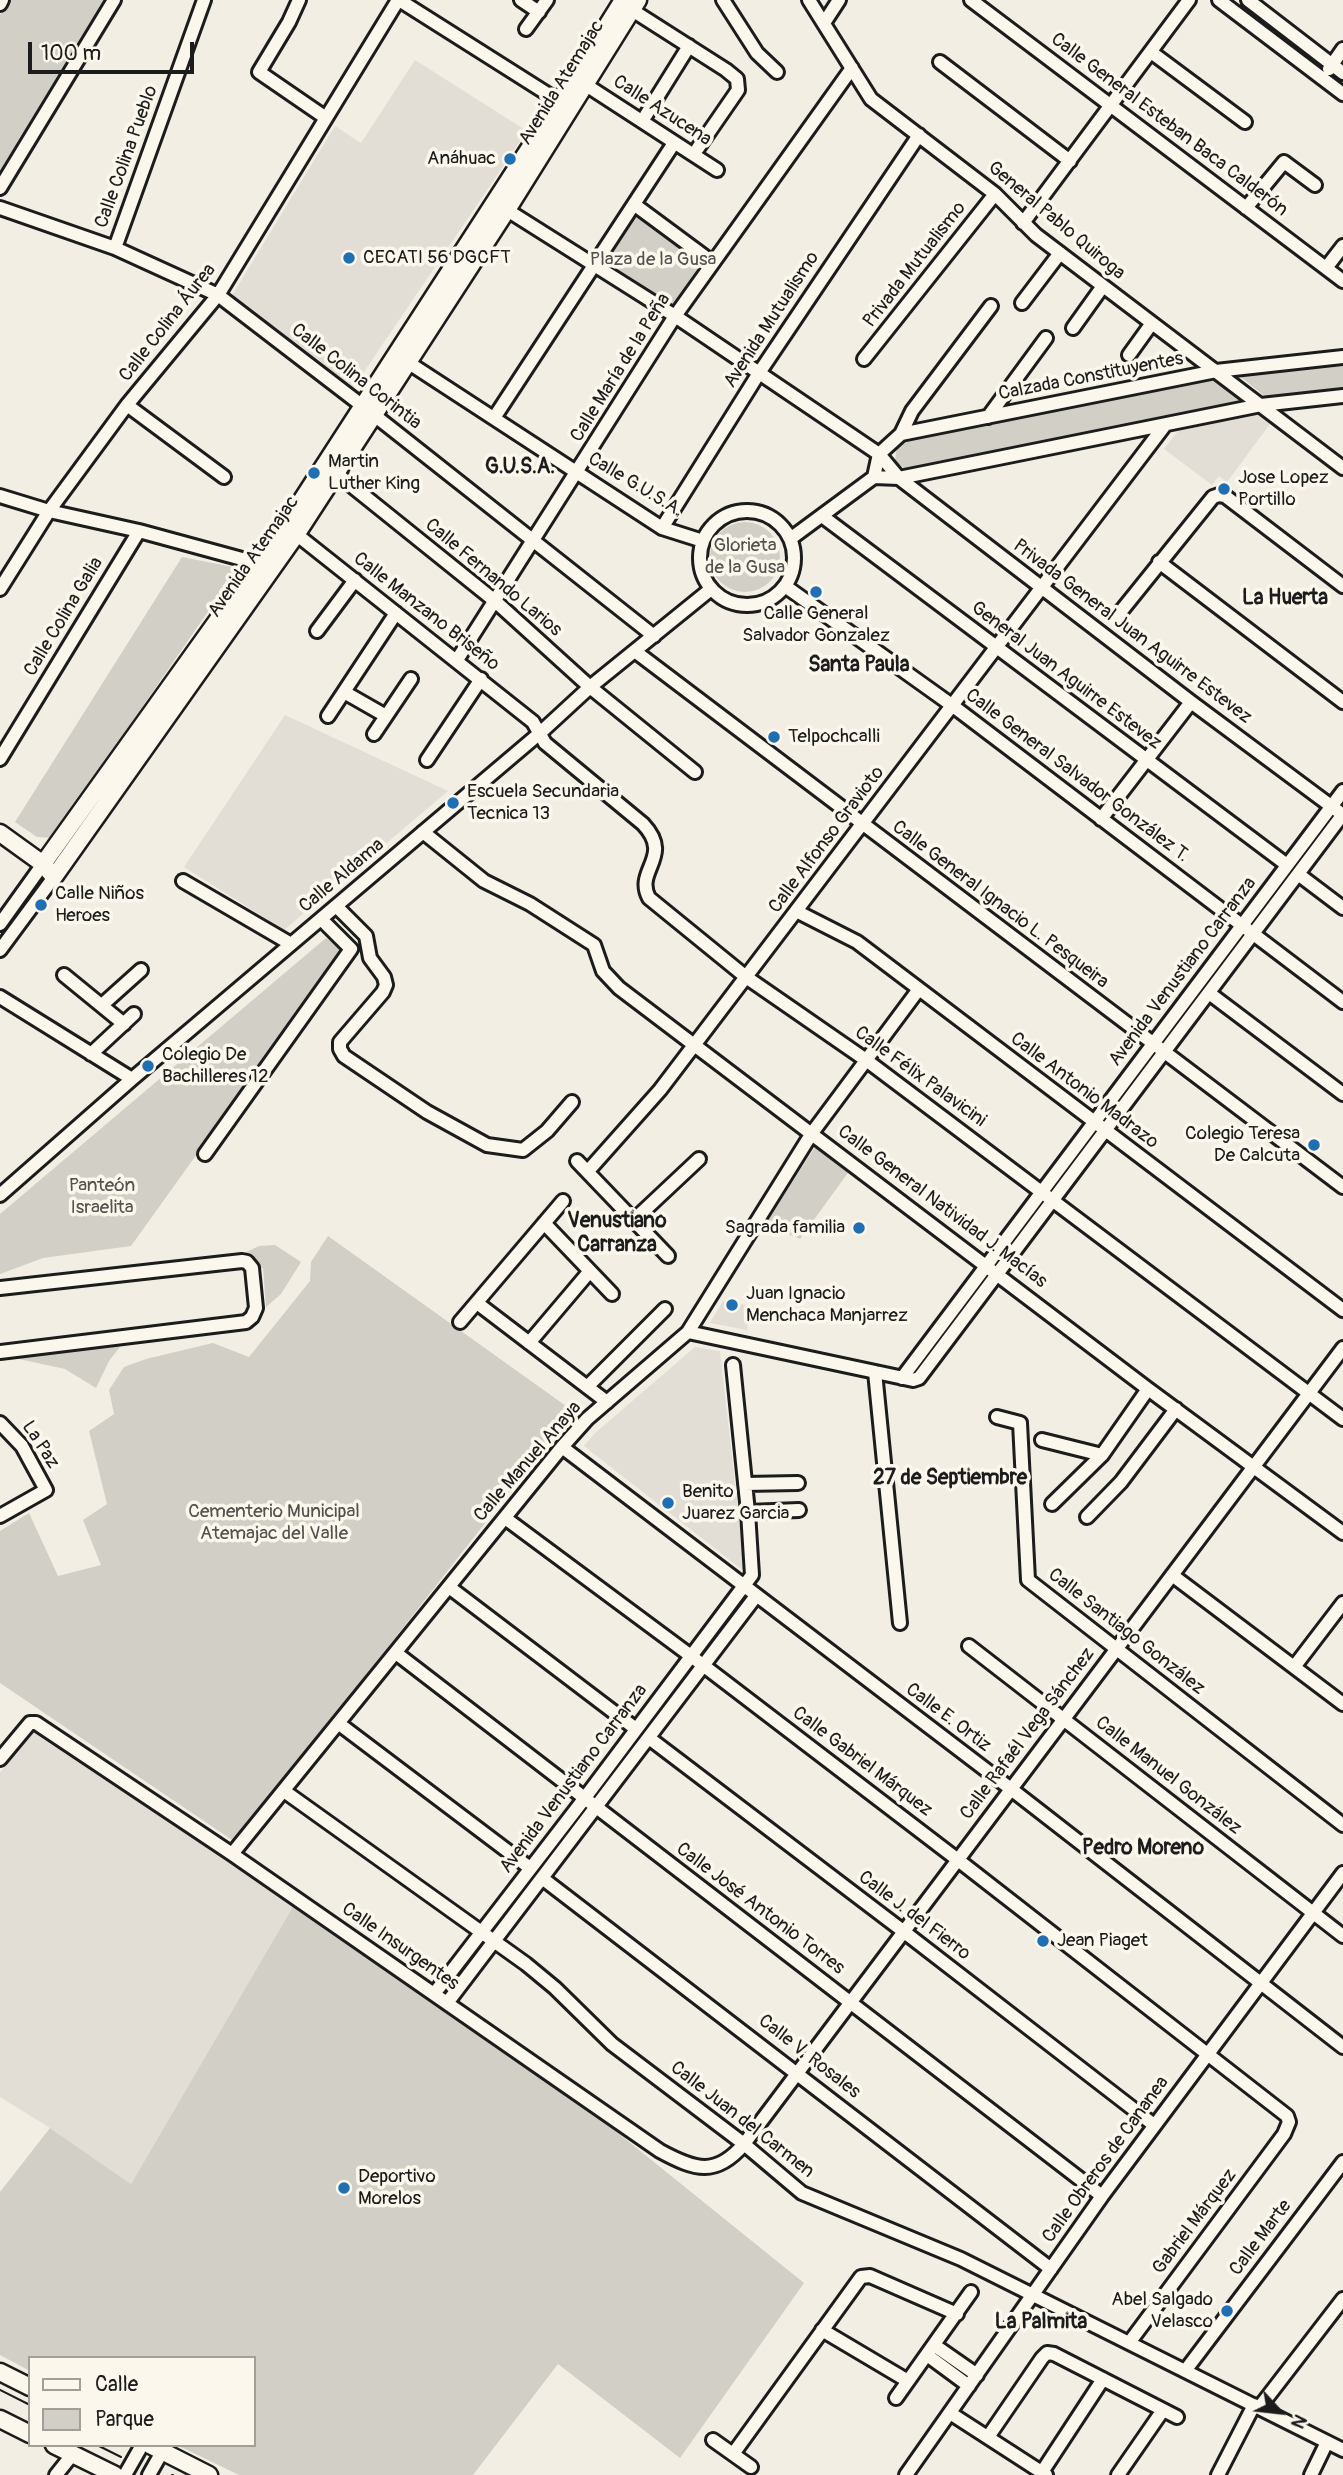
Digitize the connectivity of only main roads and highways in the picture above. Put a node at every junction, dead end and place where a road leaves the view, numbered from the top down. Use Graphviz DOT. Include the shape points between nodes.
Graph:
graph roads {
  1 [pos="626,3"];
  2 [pos="566,105"];
  3 [pos="369,411"];
  4 [pos="291,530"];
  5 [pos="0,833"];
  6 [pos="0,2372"];
  7 [pos="28,2386"];
  8 [pos="0,2419"];
  9 [pos="28,2433"];
  10 [pos="58,2447"];
  11 [pos="156,2449"];
  12 [pos="115,2475"];
  13 [pos="209,2475"];
  1 -- 2 [label="main road, Avenida Atemajac"];
  1 -- 2 [label="main road, Avenida Atemajac" via="586,85"];
  2 -- 3 [label="main road, Avenida Atemajac"];
  2 -- 3 [label="main road, Avenida Atemajac" via="507,210 409,363"];
  3 -- 4 [label="main road, Avenida Atemajac"];
  3 -- 4 [label="main road, Avenida Atemajac" via="337,474"];
  4 -- 5 [label="main road, Avenida Atemajac" via="49,871"];
  6 -- 7 [label="main road"];
  8 -- 9 [label="main road"];
  10 -- 12 [label="main road"];
  11 -- 13 [label="main road"];
}
